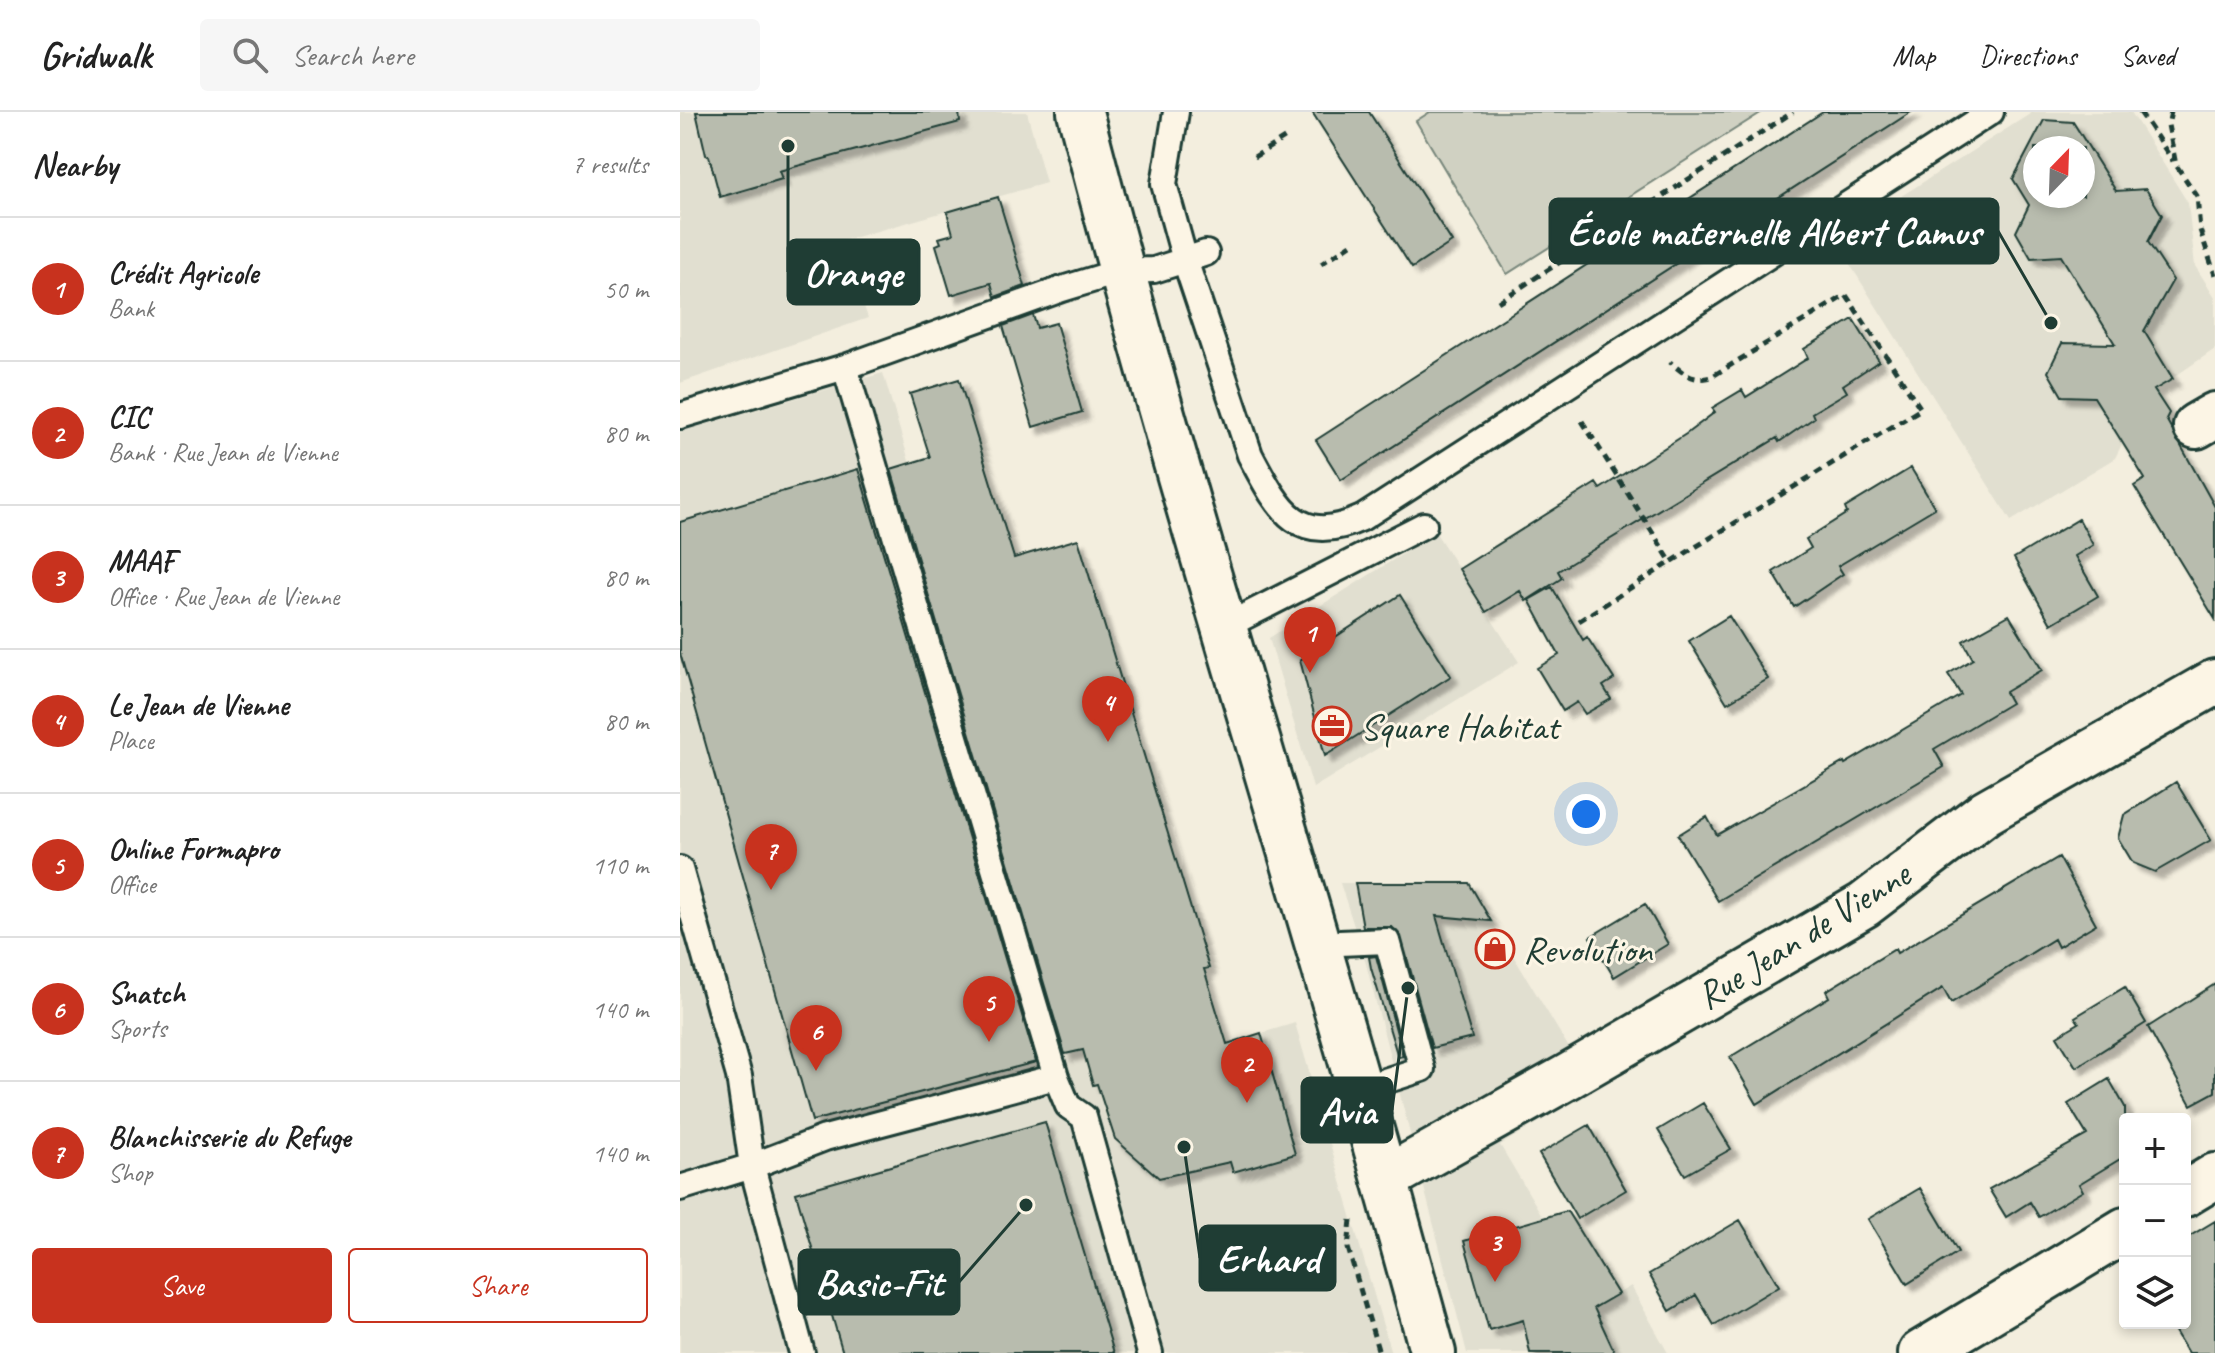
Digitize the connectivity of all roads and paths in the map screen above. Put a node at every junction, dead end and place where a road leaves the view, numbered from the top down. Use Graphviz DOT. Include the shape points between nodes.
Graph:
graph roads {
  1 [pos="1080,112"];
  2 [pos="1176,112"];
  3 [pos="1793,112"];
  4 [pos="1991,112"];
  5 [pos="2140,112"];
  6 [pos="2171,112"];
  7 [pos="1286,137"];
  8 [pos="1254,157"];
  9 [pos="2176,165"];
  10 [pos="1354,242"];
  11 [pos="1196,257"];
  12 [pos="1321,264"];
  13 [pos="1121,271"];
  14 [pos="2215,275"];
  15 [pos="1498,302"];
  16 [pos="1670,362"];
  17 [pos="845,367"];
  18 [pos="680,416"];
  19 [pos="1582,421"];
  20 [pos="1424,525"];
  21 [pos="1671,562"];
  22 [pos="1579,621"];
  23 [pos="1222,628"];
  24 [pos="2215,682"];
  25 [pos="680,869"];
  26 [pos="1316,944"];
  27 [pos="1056,1077"];
  28 [pos="1360,1089"];
  29 [pos="752,1166"];
  30 [pos="2215,1176"];
  31 [pos="1385,1179"];
  32 [pos="680,1188"];
  33 [pos="2191,1190"];
  34 [pos="2119,1234"];
  35 [pos="802,1353"];
  36 [pos="1150,1353"];
  37 [pos="1433,1353"];
  38 [pos="1921,1353"];
  1 -- 13 [label="main road"];
  2 -- 11 [label="lane" via="1164,184"];
  3 -- 15 [label="path"];
  4 -- 11 [label="lane" via="1342,527 1320,529 1292,520 1266,485 1250,455"];
  5 -- 9 [label="path"];
  6 -- 9 [label="path" via="2168,125"];
  7 -- 8 [label="path"];
  9 -- 14 [label="path" via="2197,196 2200,230"];
  10 -- 12 [label="path"];
  11 -- 13 [label="lane" via="1154,270"];
  13 -- 17 [label="lane"];
  13 -- 23 [label="main road"];
  16 -- 21 [label="path" via="1686,375 1711,377 1846,295 1921,409"];
  17 -- 18 [label="lane"];
  17 -- 27 [label="lane"];
  19 -- 21 [label="path"];
  20 -- 23 [label="lane"];
  21 -- 22 [label="path"];
  23 -- 26 [label="main road"];
  24 -- 31 [label="main road, Rue Jean de Vienne" via="1986,812 1864,905"];
  25 -- 29 [label="lane" via="739,1076"];
  26 -- 28 [label="main road"];
  26 -- 28 [label="lane" via="1387,941 1422,1069"];
  27 -- 29 [label="lane" via="825,1138"];
  27 -- 36 [label="lane" via="1068,1106 1084,1117"];
  28 -- 31 [label="main road"];
  29 -- 32 [label="lane"];
  29 -- 35 [label="lane"];
  30 -- 33 [label="main road"];
  31 -- 37 [label="main road"];
  34 -- 38 [label="main road"];
}
